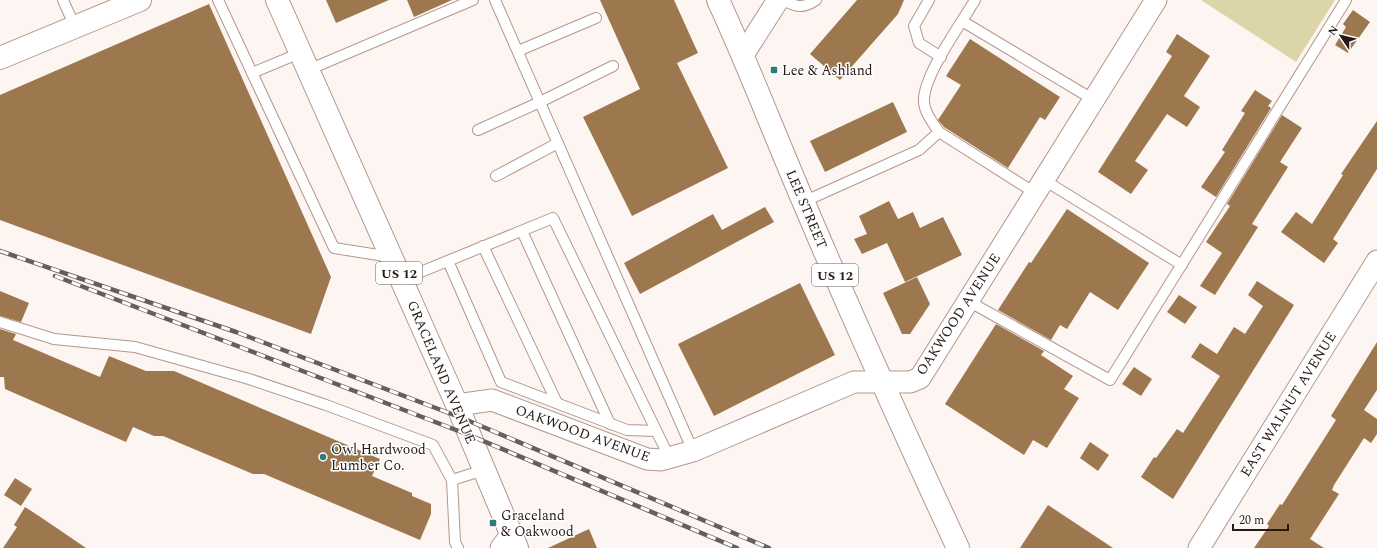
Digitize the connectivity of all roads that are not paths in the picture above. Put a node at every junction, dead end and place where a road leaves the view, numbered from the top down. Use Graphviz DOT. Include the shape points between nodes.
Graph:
graph roads {
  1 [pos="63,0"];
  2 [pos="140,0"];
  3 [pos="218,0"];
  4 [pos="277,0"];
  5 [pos="473,0"];
  6 [pos="495,0"];
  7 [pos="718,0"];
  8 [pos="778,0"];
  9 [pos="783,0"];
  10 [pos="816,0"];
  11 [pos="929,0"];
  12 [pos="975,0"];
  13 [pos="1156,0"];
  14 [pos="1346,0"];
  15 [pos="596,18"];
  16 [pos="962,21"];
  17 [pos="75,27"];
  18 [pos="518,51"];
  19 [pos="743,55"];
  20 [pos="941,57"];
  21 [pos="0,58"];
  22 [pos="304,61"];
  23 [pos="613,66"];
  24 [pos="252,73"];
  25 [pos="1094,100"];
  26 [pos="540,102"];
  27 [pos="478,130"];
  28 [pos="940,132"];
  29 [pos="558,143"];
  30 [pos="496,176"];
  31 [pos="1040,187"];
  32 [pos="803,202"];
  33 [pos="522,230"];
  34 [pos="483,246"];
  35 [pos="391,257"];
  36 [pos="448,261"];
  37 [pos="1377,261"];
  38 [pos="1182,265"];
  39 [pos="401,280"];
  40 [pos="968,301"];
  41 [pos="0,322"];
  42 [pos="882,382"];
  43 [pos="557,403"];
  44 [pos="457,405"];
  45 [pos="610,424"];
  46 [pos="656,431"];
  47 [pos="693,451"];
  48 [pos="670,459"];
  49 [pos="484,470"];
  50 [pos="452,480"];
  51 [pos="510,544"];
  52 [pos="458,548"];
  53 [pos="958,548"];
  54 [pos="1199,548"];
  1 -- 17 [label="lane"];
  2 -- 17 [label="main road"];
  3 -- 24 [label="lane"];
  4 -- 22 [label="main road, GRACELAND AVENUE / US 12"];
  5 -- 22 [label="lane"];
  6 -- 18 [label="lane"];
  7 -- 19 [label="main road, LEE STREET / US 12"];
  8 -- 19 [label="street"];
  9 -- 10 [label="lane" via="794,6 807,6"];
  11 -- 20 [label="lane" via="914,26 919,43"];
  12 -- 16 [label="lane"];
  13 -- 25 [label="street, OAKWOOD AVENUE"];
  14 -- 38 [label="lane"];
  15 -- 18 [label="lane"];
  16 -- 20 [label="lane"];
  16 -- 25 [label="lane"];
  17 -- 21 [label="main road"];
  18 -- 26 [label="lane"];
  19 -- 32 [label="main road, LEE STREET / US 12"];
  20 -- 28 [label="lane" via="927,81 924,101 929,118"];
  22 -- 24 [label="lane"];
  22 -- 35 [label="main road, GRACELAND AVENUE / US 12"];
  23 -- 26 [label="lane"];
  24 -- 35 [label="lane" via="334,248"];
  25 -- 31 [label="street, OAKWOOD AVENUE"];
  26 -- 27 [label="lane"];
  26 -- 29 [label="lane"];
  28 -- 31 [label="lane"];
  28 -- 32 [label="lane" via="919,150"];
  29 -- 30 [label="lane"];
  29 -- 47 [label="lane"];
  31 -- 38 [label="lane"];
  31 -- 40 [label="street, OAKWOOD AVENUE"];
  32 -- 42 [label="main road, LEE STREET / US 12"];
  33 -- 34 [label="lane"];
  33 -- 45 [label="lane"];
  33 -- 46 [label="lane" via="553,218"];
  34 -- 36 [label="lane"];
  34 -- 43 [label="lane"];
  35 -- 39 [label="main road, GRACELAND AVENUE / US 12"];
  36 -- 39 [label="lane"];
  36 -- 43 [label="lane" via="501,382"];
  37 -- 54 [label="street, EAST WALNUT AVENUE"];
  38 -- 40 [label="lane" via="1110,380"];
  39 -- 44 [label="main road, GRACELAND AVENUE / US 12"];
  40 -- 42 [label="street, OAKWOOD AVENUE" via="920,378 910,382"];
  41 -- 50 [label="lane" via="54,339 135,348 249,379 326,405 433,445"];
  42 -- 47 [label="street, OAKWOOD AVENUE" via="854,382"];
  42 -- 53 [label="main road, LEE STREET / US 12"];
  43 -- 45 [label="lane"];
  44 -- 48 [label="street, OAKWOOD AVENUE" via="492,400 648,459"];
  44 -- 49 [label="main road, GRACELAND AVENUE / US 12"];
  45 -- 46 [label="lane" via="627,430"];
  46 -- 48 [label="lane"];
  47 -- 48 [label="street, OAKWOOD AVENUE"];
  49 -- 50 [label="lane"];
  49 -- 51 [label="main road, GRACELAND AVENUE / US 12"];
  50 -- 52 [label="lane" via="455,542"];
}
